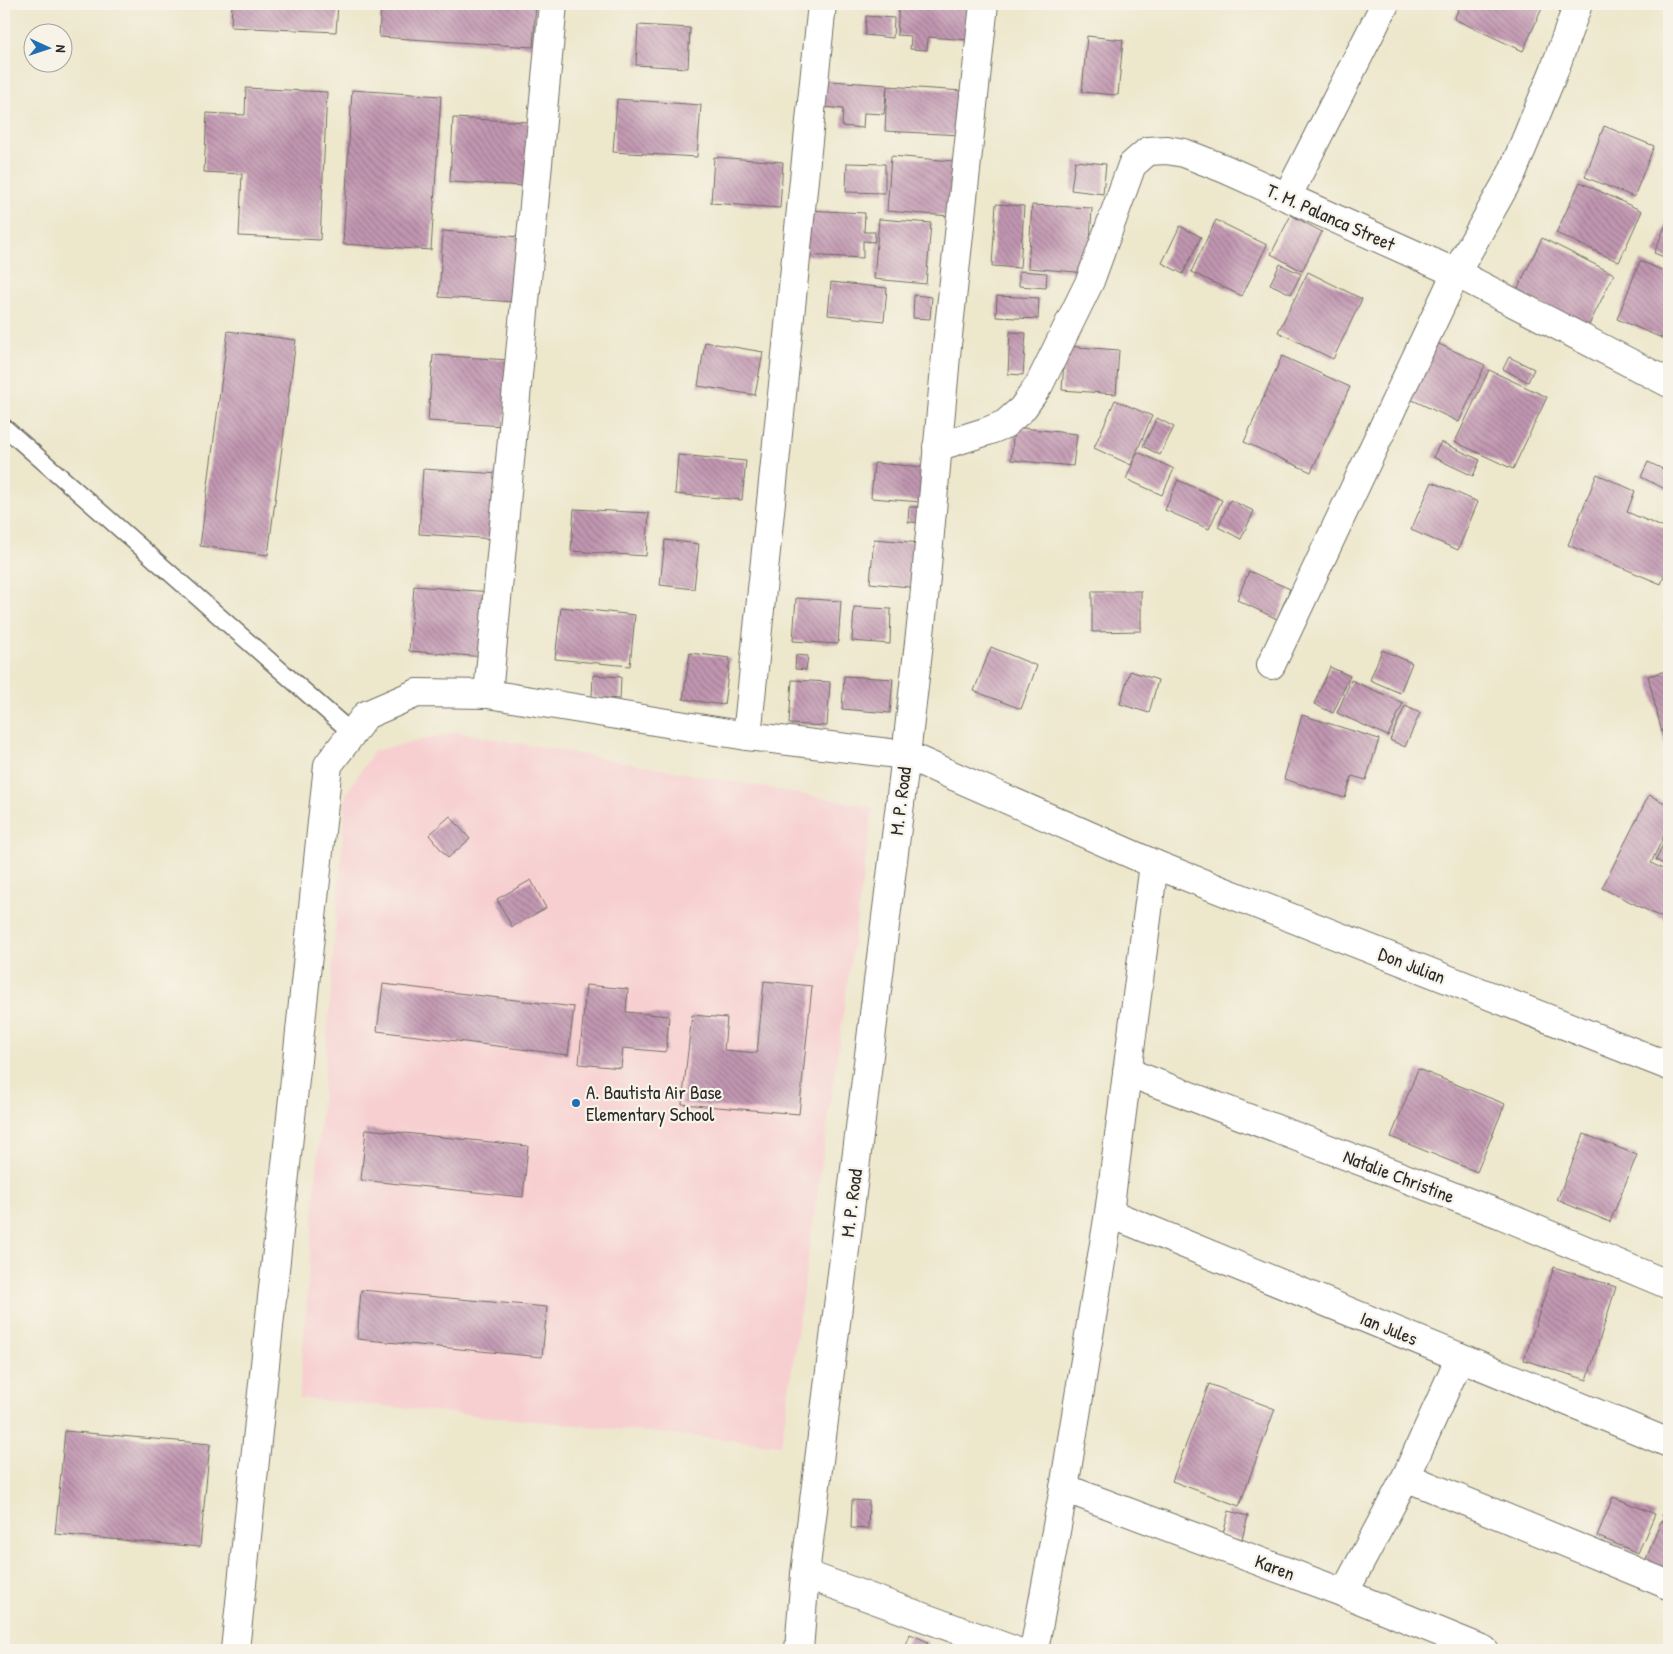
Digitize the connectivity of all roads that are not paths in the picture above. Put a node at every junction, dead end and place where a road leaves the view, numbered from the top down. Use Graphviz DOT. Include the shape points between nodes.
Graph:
graph roads {
  1 [pos="552,4"];
  2 [pos="822,4"];
  3 [pos="984,4"];
  4 [pos="1385,4"];
  5 [pos="1578,4"];
  6 [pos="1288,197"];
  7 [pos="1456,273"];
  8 [pos="1669,383"];
  9 [pos="4,427"];
  10 [pos="937,447"];
  11 [pos="1272,665"];
  12 [pos="488,694"];
  13 [pos="352,733"];
  14 [pos="747,736"];
  15 [pos="906,755"];
  16 [pos="1154,864"];
  17 [pos="1669,1066"];
  18 [pos="1127,1072"];
  19 [pos="1109,1213"];
  20 [pos="1669,1285"];
  21 [pos="1460,1357"];
  22 [pos="1669,1443"];
  23 [pos="1406,1477"];
  24 [pos="1064,1488"];
  25 [pos="805,1574"];
  26 [pos="1669,1585"];
  27 [pos="1344,1593"];
  28 [pos="235,1650"];
  29 [pos="799,1650"];
  30 [pos="1013,1650"];
  31 [pos="1034,1650"];
  32 [pos="1484,1650"];
  1 -- 12 [label="street"];
  2 -- 14 [label="street"];
  3 -- 10 [label="street, M. P. Road"];
  4 -- 6 [label="street"];
  5 -- 7 [label="street" via="1512,174"];
  6 -- 7 [label="street, T. M. Palanca Street"];
  6 -- 10 [label="street, T. M. Palanca Street" via="1184,153 1148,151 1132,165 1099,258 1039,385 1022,410 1005,424"];
  7 -- 8 [label="street, T. M. Palanca Street"];
  7 -- 11 [label="street"];
  9 -- 13 [label="lane"];
  10 -- 15 [label="street, M. P. Road"];
  12 -- 13 [label="street, Don Julian" via="416,693 366,715"];
  12 -- 14 [label="street, Don Julian"];
  13 -- 28 [label="street, Don Julian" via="328,764"];
  14 -- 15 [label="street, Don Julian"];
  15 -- 16 [label="street, Don Julian"];
  15 -- 25 [label="street, M. P. Road"];
  16 -- 17 [label="street, Don Julian"];
  16 -- 18 [label="street"];
  18 -- 19 [label="street"];
  18 -- 20 [label="street, Natalie Christine" via="1502,1215"];
  19 -- 21 [label="street, Ian Jules"];
  19 -- 24 [label="street"];
  21 -- 22 [label="street, Ian Jules"];
  21 -- 23 [label="street"];
  23 -- 26 [label="street"];
  23 -- 27 [label="street"];
  24 -- 27 [label="street, Karen"];
  24 -- 31 [label="street"];
  25 -- 29 [label="street, M. P. Road"];
  25 -- 30 [label="street"];
  27 -- 32 [label="street, Karen"];
}
